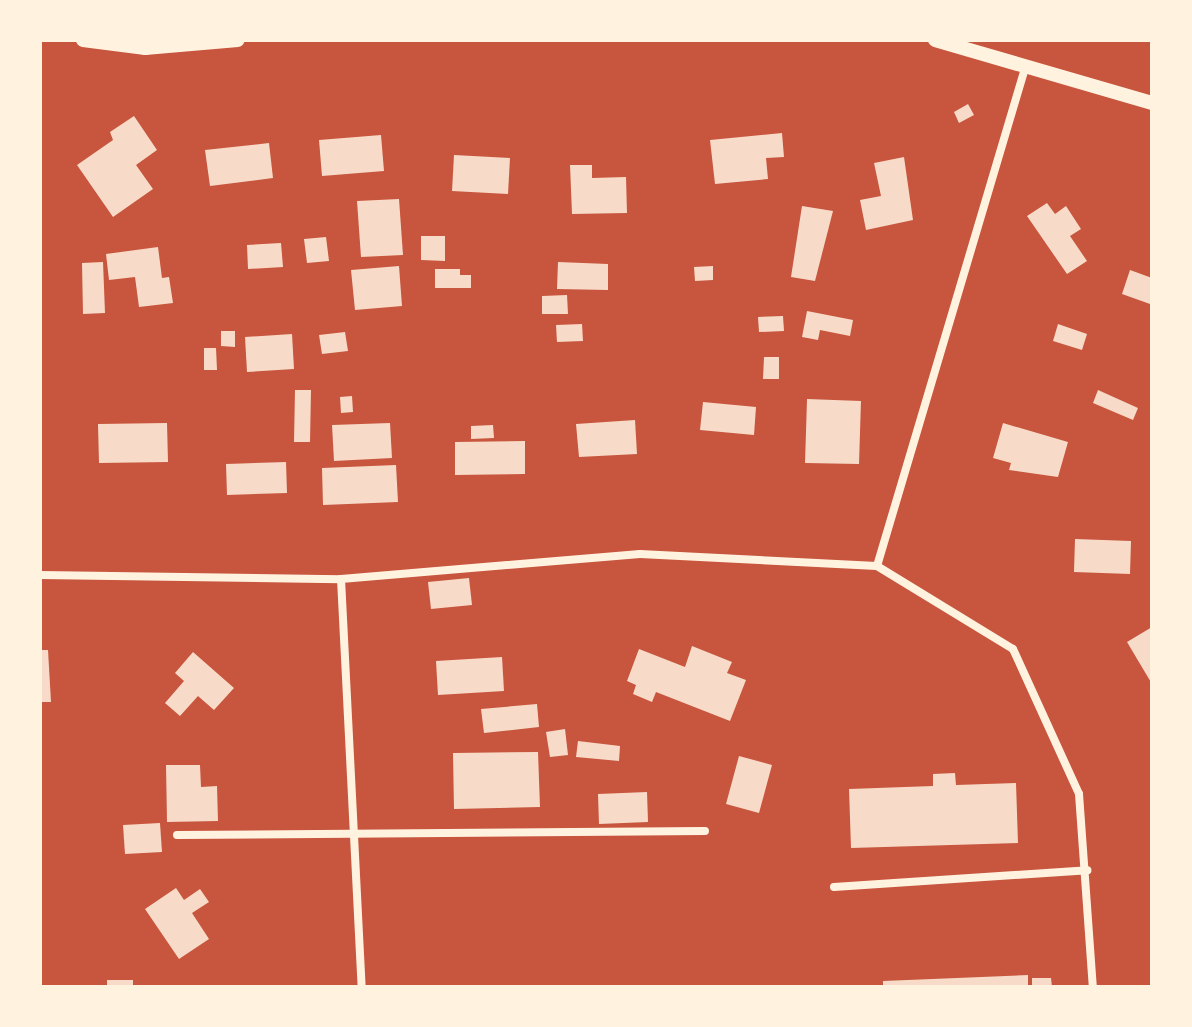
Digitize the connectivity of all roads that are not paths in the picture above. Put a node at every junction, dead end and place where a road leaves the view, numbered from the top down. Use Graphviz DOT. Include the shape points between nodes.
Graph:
graph roads {
  1 [pos="83,40"];
  2 [pos="238,40"];
  3 [pos="935,40"];
  4 [pos="1027,63"];
  5 [pos="1152,103"];
  6 [pos="877,566"];
  7 [pos="40,575"];
  8 [pos="341,579"];
  9 [pos="354,830"];
  10 [pos="705,831"];
  11 [pos="177,835"];
  12 [pos="1087,870"];
  13 [pos="834,887"];
  14 [pos="362,987"];
  15 [pos="1093,987"];
  1 -- 2 [label="street" via="145,48"];
  3 -- 4 [label="street"];
  4 -- 5 [label="street"];
  4 -- 6 [label="street"];
  6 -- 8 [label="street" via="640,554"];
  6 -- 12 [label="street" via="1013,649 1079,794"];
  7 -- 8 [label="street"];
  8 -- 9 [label="street"];
  9 -- 10 [label="street"];
  9 -- 11 [label="street"];
  9 -- 14 [label="street"];
  12 -- 13 [label="street"];
  12 -- 15 [label="street"];
}
